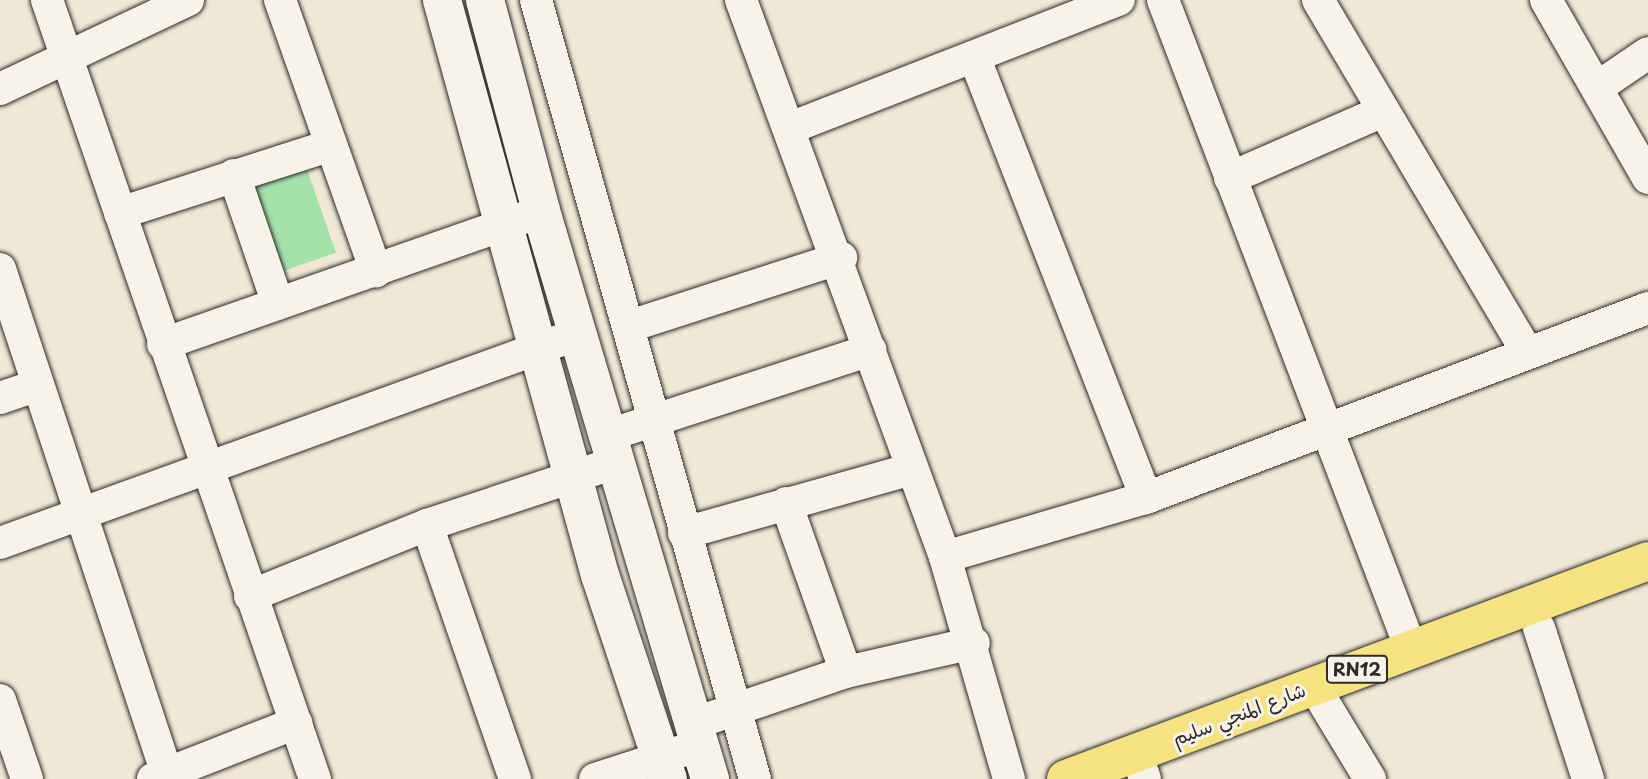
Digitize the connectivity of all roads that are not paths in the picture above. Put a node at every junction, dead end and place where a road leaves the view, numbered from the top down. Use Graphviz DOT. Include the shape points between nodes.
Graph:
graph roads {
  1 [pos="47,0"];
  2 [pos="188,0"];
  3 [pos="280,0"];
  4 [pos="442,0"];
  5 [pos="485,0"];
  6 [pos="536,0"];
  7 [pos="741,0"];
  8 [pos="1119,0"];
  9 [pos="1163,0"];
  10 [pos="1318,0"];
  11 [pos="1546,0"];
  12 [pos="1648,53"];
  13 [pos="67,58"];
  14 [pos="975,59"];
  15 [pos="1598,87"];
  16 [pos="0,89"];
  17 [pos="1381,112"];
  18 [pos="790,128"];
  19 [pos="329,146"];
  20 [pos="234,176"];
  21 [pos="1230,178"];
  22 [pos="1648,178"];
  23 [pos="541,211"];
  24 [pos="120,213"];
  25 [pos="502,225"];
  26 [pos="841,258"];
  27 [pos="0,269"];
  28 [pos="376,271"];
  29 [pos="278,304"];
  30 [pos="1648,308"];
  31 [pos="630,327"];
  32 [pos="578,334"];
  33 [pos="163,344"];
  34 [pos="538,345"];
  35 [pos="871,350"];
  36 [pos="1527,352"];
  37 [pos="38,385"];
  38 [pos="0,398"];
  39 [pos="655,424"];
  40 [pos="1324,426"];
  41 [pos="613,448"];
  42 [pos="912,469"];
  43 [pos="206,472"];
  44 [pos="572,474"];
  45 [pos="1146,498"];
  46 [pos="786,503"];
  47 [pos="79,516"];
  48 [pos="427,525"];
  49 [pos="684,533"];
  50 [pos="0,543"];
  51 [pos="945,557"];
  52 [pos="1648,561"];
  53 [pos="1648,587"];
  54 [pos="250,596"];
  55 [pos="1539,628"];
  56 [pos="974,643"];
  57 [pos="1411,649"];
  58 [pos="846,672"];
  59 [pos="0,701"];
  60 [pos="1324,703"];
  61 [pos="733,710"];
  62 [pos="296,723"];
  63 [pos="700,750"];
  64 [pos="665,768"];
  65 [pos="160,776"];
  66 [pos="1139,777"];
  67 [pos="27,779"];
  68 [pos="315,779"];
  69 [pos="515,779"];
  70 [pos="595,779"];
  71 [pos="755,779"];
  72 [pos="1009,779"];
  73 [pos="1066,779"];
  74 [pos="1370,779"];
  75 [pos="1588,779"];
  1 -- 13 [label="street"];
  2 -- 13 [label="street"];
  3 -- 19 [label="street"];
  4 -- 25 [label="street"];
  5 -- 23 [label="street"];
  6 -- 31 [label="street"];
  7 -- 18 [label="street"];
  8 -- 14 [label="street"];
  9 -- 21 [label="street"];
  10 -- 17 [label="street"];
  11 -- 15 [label="street"];
  12 -- 15 [label="street"];
  13 -- 16 [label="street"];
  13 -- 24 [label="street"];
  14 -- 18 [label="street"];
  14 -- 45 [label="street"];
  15 -- 22 [label="street"];
  17 -- 21 [label="street"];
  17 -- 36 [label="street"];
  18 -- 26 [label="street"];
  19 -- 20 [label="street"];
  19 -- 28 [label="street"];
  20 -- 24 [label="street"];
  20 -- 29 [label="street"];
  21 -- 40 [label="street"];
  23 -- 25 [label="street"];
  23 -- 32 [label="street"];
  24 -- 33 [label="street"];
  25 -- 28 [label="street"];
  25 -- 34 [label="street"];
  26 -- 31 [label="street"];
  26 -- 35 [label="street"];
  27 -- 37 [label="street"];
  28 -- 29 [label="street"];
  29 -- 33 [label="street"];
  30 -- 36 [label="street"];
  31 -- 39 [label="street"];
  32 -- 34 [label="street"];
  32 -- 41 [label="street"];
  33 -- 43 [label="street"];
  34 -- 43 [label="street"];
  34 -- 44 [label="street"];
  35 -- 39 [label="street"];
  35 -- 42 [label="street"];
  36 -- 40 [label="street"];
  37 -- 38 [label="street"];
  37 -- 47 [label="street"];
  39 -- 41 [label="street"];
  39 -- 49 [label="street"];
  40 -- 45 [label="street"];
  40 -- 57 [label="street"];
  41 -- 44 [label="street"];
  41 -- 63 [label="street"];
  42 -- 46 [label="street"];
  42 -- 51 [label="street"];
  43 -- 47 [label="street"];
  43 -- 54 [label="street"];
  44 -- 48 [label="street"];
  44 -- 64 [label="street"];
  45 -- 51 [label="street"];
  46 -- 49 [label="street"];
  46 -- 58 [label="street"];
  47 -- 50 [label="street"];
  47 -- 65 [label="street"];
  48 -- 54 [label="street"];
  48 -- 69 [label="street"];
  49 -- 61 [label="street"];
  51 -- 56 [label="street"];
  52 -- 57 [label="main road, شارع المنجي سليم / RN12"];
  53 -- 55 [label="main road, شارع المنجي سليم / RN12"];
  54 -- 62 [label="street"];
  55 -- 60 [label="main road, شارع المنجي سليم / RN12"];
  55 -- 75 [label="street"];
  56 -- 58 [label="street"];
  56 -- 72 [label="street"];
  57 -- 73 [label="main road, شارع المنجي سليم / RN12"];
  58 -- 61 [label="street"];
  59 -- 67 [label="street"];
  60 -- 66 [label="main road, شارع المنجي سليم / RN12"];
  60 -- 74 [label="street"];
  61 -- 63 [label="street"];
  61 -- 71 [label="street"];
  62 -- 65 [label="street"];
  62 -- 68 [label="street"];
  63 -- 64 [label="street"];
  64 -- 70 [label="street"];
}
